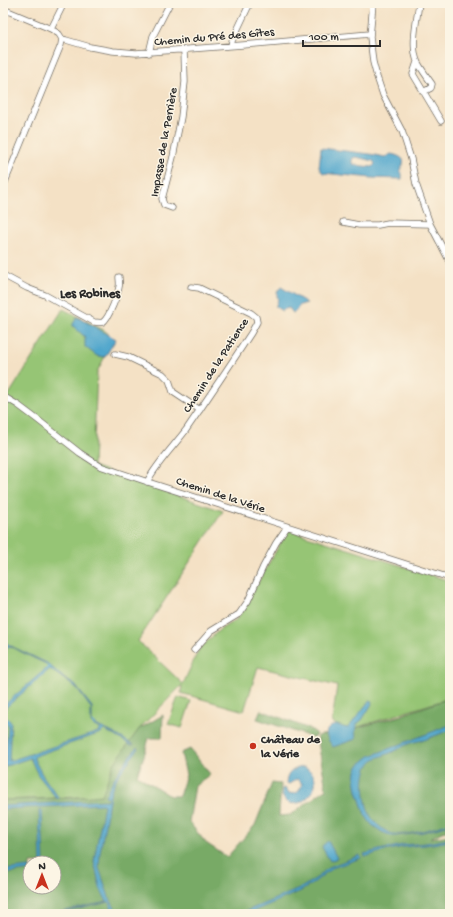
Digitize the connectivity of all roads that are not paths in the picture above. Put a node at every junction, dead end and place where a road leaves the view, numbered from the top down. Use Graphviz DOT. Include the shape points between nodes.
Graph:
graph roads {
  1 [pos="64,3"];
  2 [pos="170,3"];
  3 [pos="250,3"];
  4 [pos="373,3"];
  5 [pos="419,3"];
  6 [pos="3,9"];
  7 [pos="51,29"];
  8 [pos="370,34"];
  9 [pos="62,39"];
  10 [pos="231,46"];
  11 [pos="184,50"];
  12 [pos="149,52"];
  13 [pos="417,62"];
  14 [pos="423,92"];
  15 [pos="441,122"];
  16 [pos="3,187"];
  17 [pos="172,208"];
  18 [pos="343,222"];
  19 [pos="430,224"];
  20 [pos="450,262"];
  21 [pos="3,275"];
  22 [pos="119,277"];
  23 [pos="191,287"];
  24 [pos="115,354"];
  25 [pos="3,396"];
  26 [pos="200,410"];
  27 [pos="147,482"];
  28 [pos="287,527"];
  29 [pos="450,578"];
  30 [pos="194,650"];
  1 -- 7 [label="street"];
  2 -- 12 [label="street"];
  3 -- 10 [label="street"];
  4 -- 8 [label="street"];
  5 -- 13 [label="street" via="415,34"];
  6 -- 7 [label="street"];
  7 -- 9 [label="street"];
  8 -- 10 [label="street, Chemin du Pré des Gîtes"];
  8 -- 19 [label="street" via="377,77 383,95 402,131"];
  9 -- 12 [label="street, Chemin du Pré des Gîtes" via="110,51"];
  9 -- 16 [label="street"];
  10 -- 11 [label="street, Chemin du Pré des Gîtes"];
  11 -- 12 [label="street, Chemin du Pré des Gîtes"];
  11 -- 17 [label="street, Impasse de la Perrière" via="186,82 173,157 162,199 164,206"];
  13 -- 14 [label="street" via="413,74"];
  13 -- 14 [label="street" via="432,84 431,88"];
  14 -- 15 [label="street"];
  18 -- 19 [label="street" via="359,225"];
  19 -- 20 [label="street"];
  21 -- 22 [label="street" via="98,323 105,320 109,314 118,293"];
  23 -- 26 [label="street, Chemin de la Patience" via="199,288 251,313 257,319 257,324"];
  24 -- 26 [label="street" via="128,357 163,374 169,380 173,392"];
  25 -- 27 [label="street, Chemin de la Vérie" via="100,466"];
  26 -- 27 [label="street, Chemin de la Patience" via="151,473"];
  27 -- 28 [label="street, Chemin de la Vérie"];
  28 -- 29 [label="street, Chemin de la Vérie"];
  28 -- 30 [label="street" via="262,567 248,601 238,614 211,631"];
}
